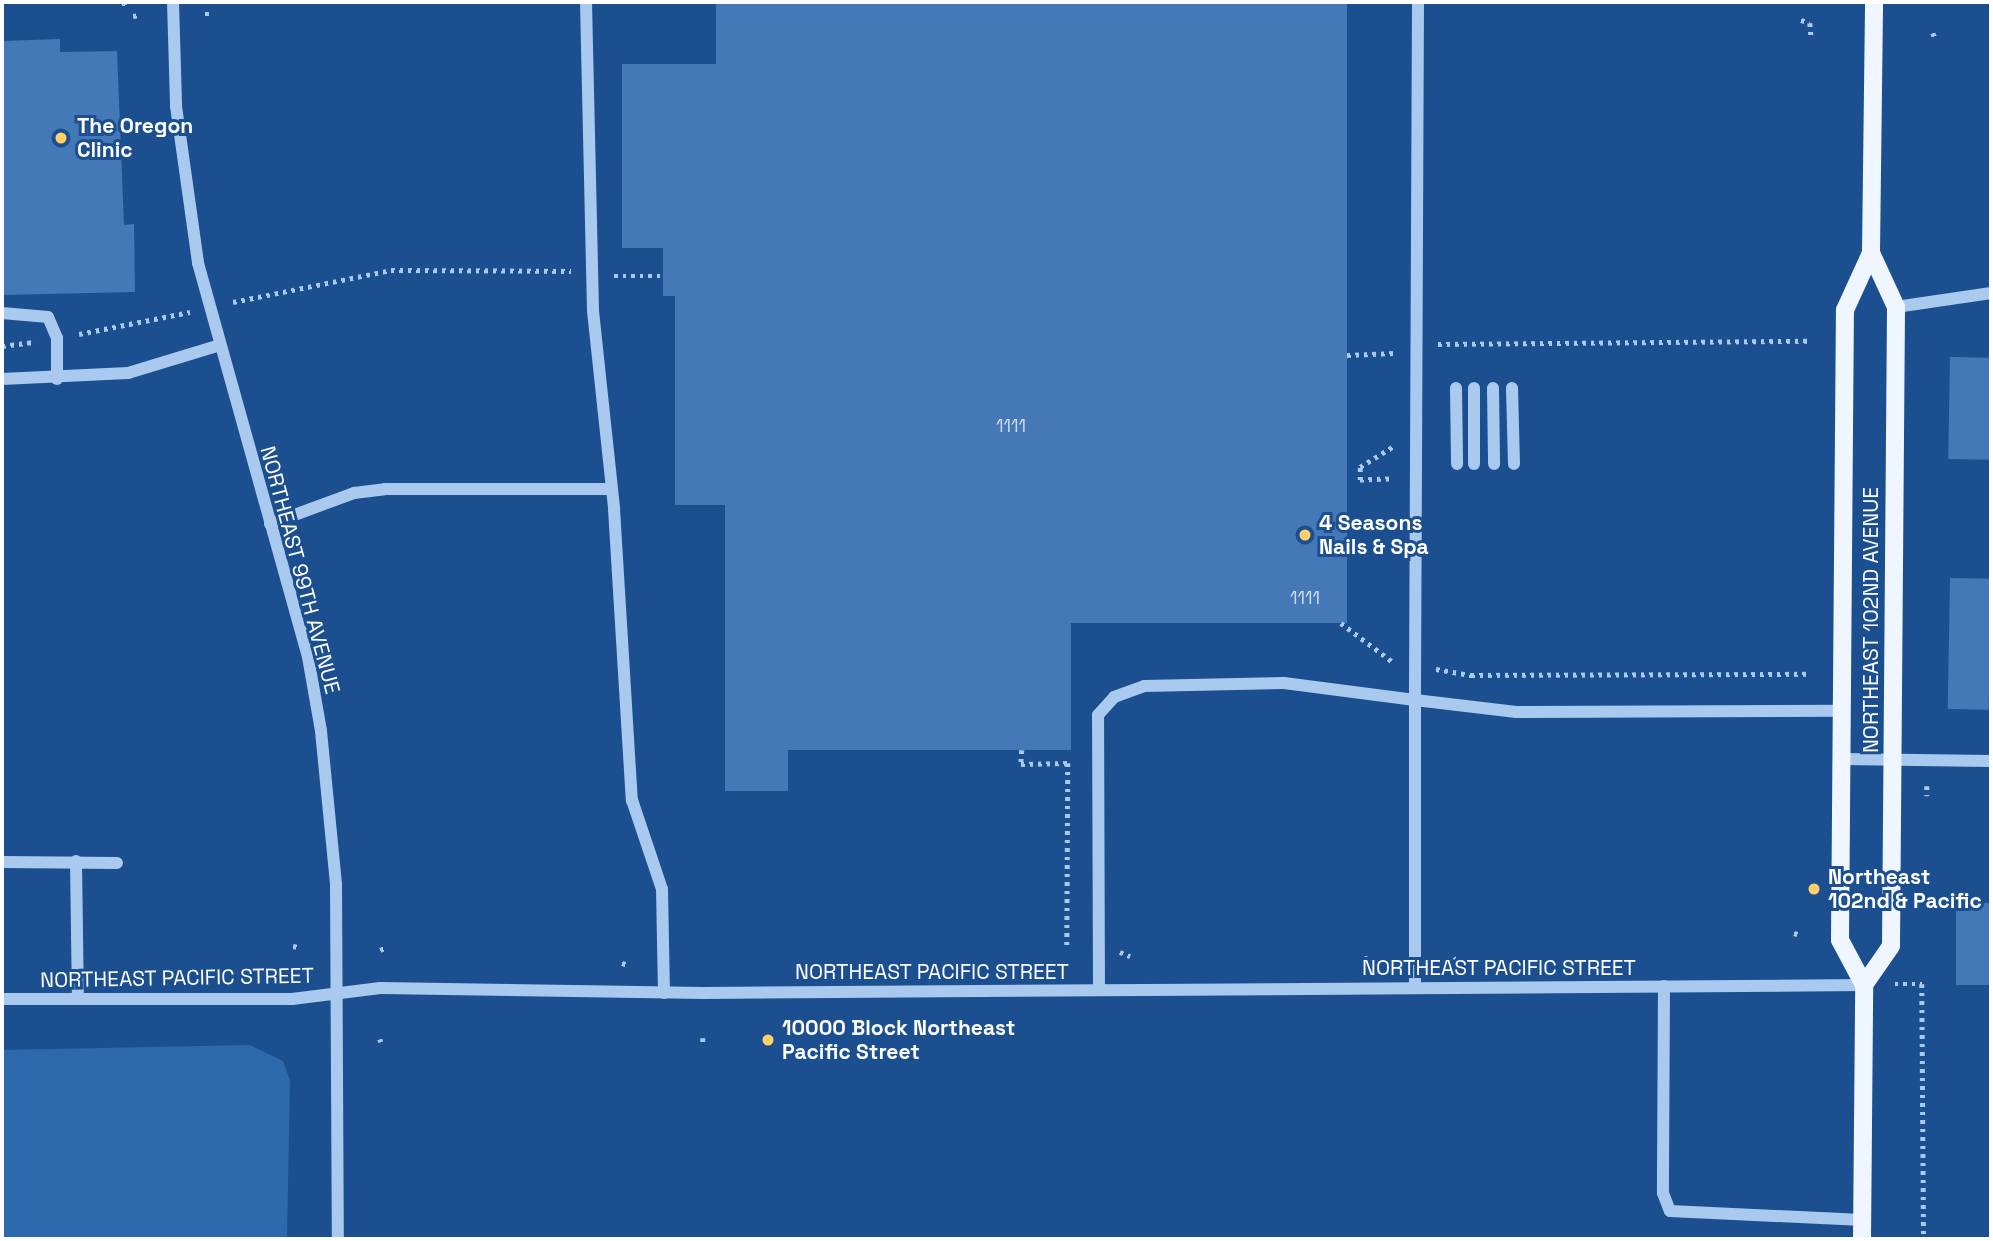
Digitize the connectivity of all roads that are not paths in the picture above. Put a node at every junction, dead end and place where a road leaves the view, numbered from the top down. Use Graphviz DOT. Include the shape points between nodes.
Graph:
graph roads {
  1 [pos="173,2"];
  2 [pos="586,2"];
  3 [pos="1418,2"];
  4 [pos="1874,2"];
  5 [pos="1871,253"];
  6 [pos="1991,293"];
  7 [pos="1896,307"];
  8 [pos="2,313"];
  9 [pos="218,346"];
  10 [pos="2,379"];
  11 [pos="57,379"];
  12 [pos="1456,388"];
  13 [pos="1474,388"];
  14 [pos="1493,388"];
  15 [pos="1512,388"];
  16 [pos="1457,464"];
  17 [pos="1475,464"];
  18 [pos="1494,464"];
  19 [pos="1514,464"];
  20 [pos="611,489"];
  21 [pos="270,524"];
  22 [pos="1415,700"];
  23 [pos="1842,711"];
  24 [pos="1842,759"];
  25 [pos="1893,759"];
  26 [pos="1991,761"];
  27 [pos="76,861"];
  28 [pos="2,862"];
  29 [pos="117,863"];
  30 [pos="1864,985"];
  31 [pos="1664,986"];
  32 [pos="1415,988"];
  33 [pos="1099,990"];
  34 [pos="664,993"];
  35 [pos="338,994"];
  36 [pos="2,999"];
  37 [pos="78,999"];
  38 [pos="1863,1220"];
  39 [pos="338,1239"];
  40 [pos="1862,1239"];
  1 -- 9 [label="street, NORTHEAST 99TH AVENUE" via="176,106"];
  2 -- 20 [label="street" via="591,271"];
  3 -- 22 [label="street"];
  4 -- 5 [label="main road, NORTHEAST 102ND AVENUE"];
  5 -- 7 [label="main road, NORTHEAST 102ND AVENUE"];
  5 -- 23 [label="main road, NORTHEAST 102ND AVENUE" via="1846,310"];
  6 -- 7 [label="street"];
  7 -- 25 [label="main road, NORTHEAST 102ND AVENUE"];
  8 -- 11 [label="street" via="48,317 57,338"];
  9 -- 11 [label="street" via="128,373"];
  9 -- 21 [label="street, NORTHEAST 99TH AVENUE"];
  10 -- 11 [label="street"];
  12 -- 16 [label="street"];
  13 -- 17 [label="street"];
  14 -- 18 [label="street"];
  15 -- 19 [label="street"];
  20 -- 21 [label="street" via="385,489 354,493"];
  20 -- 34 [label="street" via="632,800 662,889"];
  21 -- 35 [label="street, NORTHEAST 99TH AVENUE" via="321,731 336,884"];
  22 -- 23 [label="street" via="1516,712"];
  22 -- 32 [label="street"];
  22 -- 33 [label="street" via="1284,683 1144,686 1114,697 1098,715"];
  23 -- 24 [label="main road, NORTHEAST 102ND AVENUE"];
  24 -- 25 [label="street"];
  24 -- 30 [label="main road, NORTHEAST 102ND AVENUE" via="1839,940"];
  25 -- 26 [label="street"];
  25 -- 30 [label="main road, NORTHEAST 102ND AVENUE" via="1891,946"];
  27 -- 28 [label="street"];
  27 -- 29 [label="street"];
  27 -- 37 [label="street"];
  30 -- 31 [label="street, NORTHEAST PACIFIC STREET"];
  30 -- 38 [label="main road, NORTHEAST 102ND AVENUE"];
  31 -- 32 [label="street, NORTHEAST PACIFIC STREET"];
  31 -- 38 [label="street" via="1663,1193 1670,1211"];
  32 -- 33 [label="street, NORTHEAST PACIFIC STREET"];
  33 -- 34 [label="street, NORTHEAST PACIFIC STREET"];
  34 -- 35 [label="street, NORTHEAST PACIFIC STREET" via="380,988"];
  35 -- 37 [label="street, NORTHEAST PACIFIC STREET"];
  35 -- 39 [label="street, NORTHEAST 99TH AVENUE"];
  36 -- 37 [label="street, NORTHEAST PACIFIC STREET"];
  38 -- 40 [label="main road, NORTHEAST 102ND AVENUE"];
}
